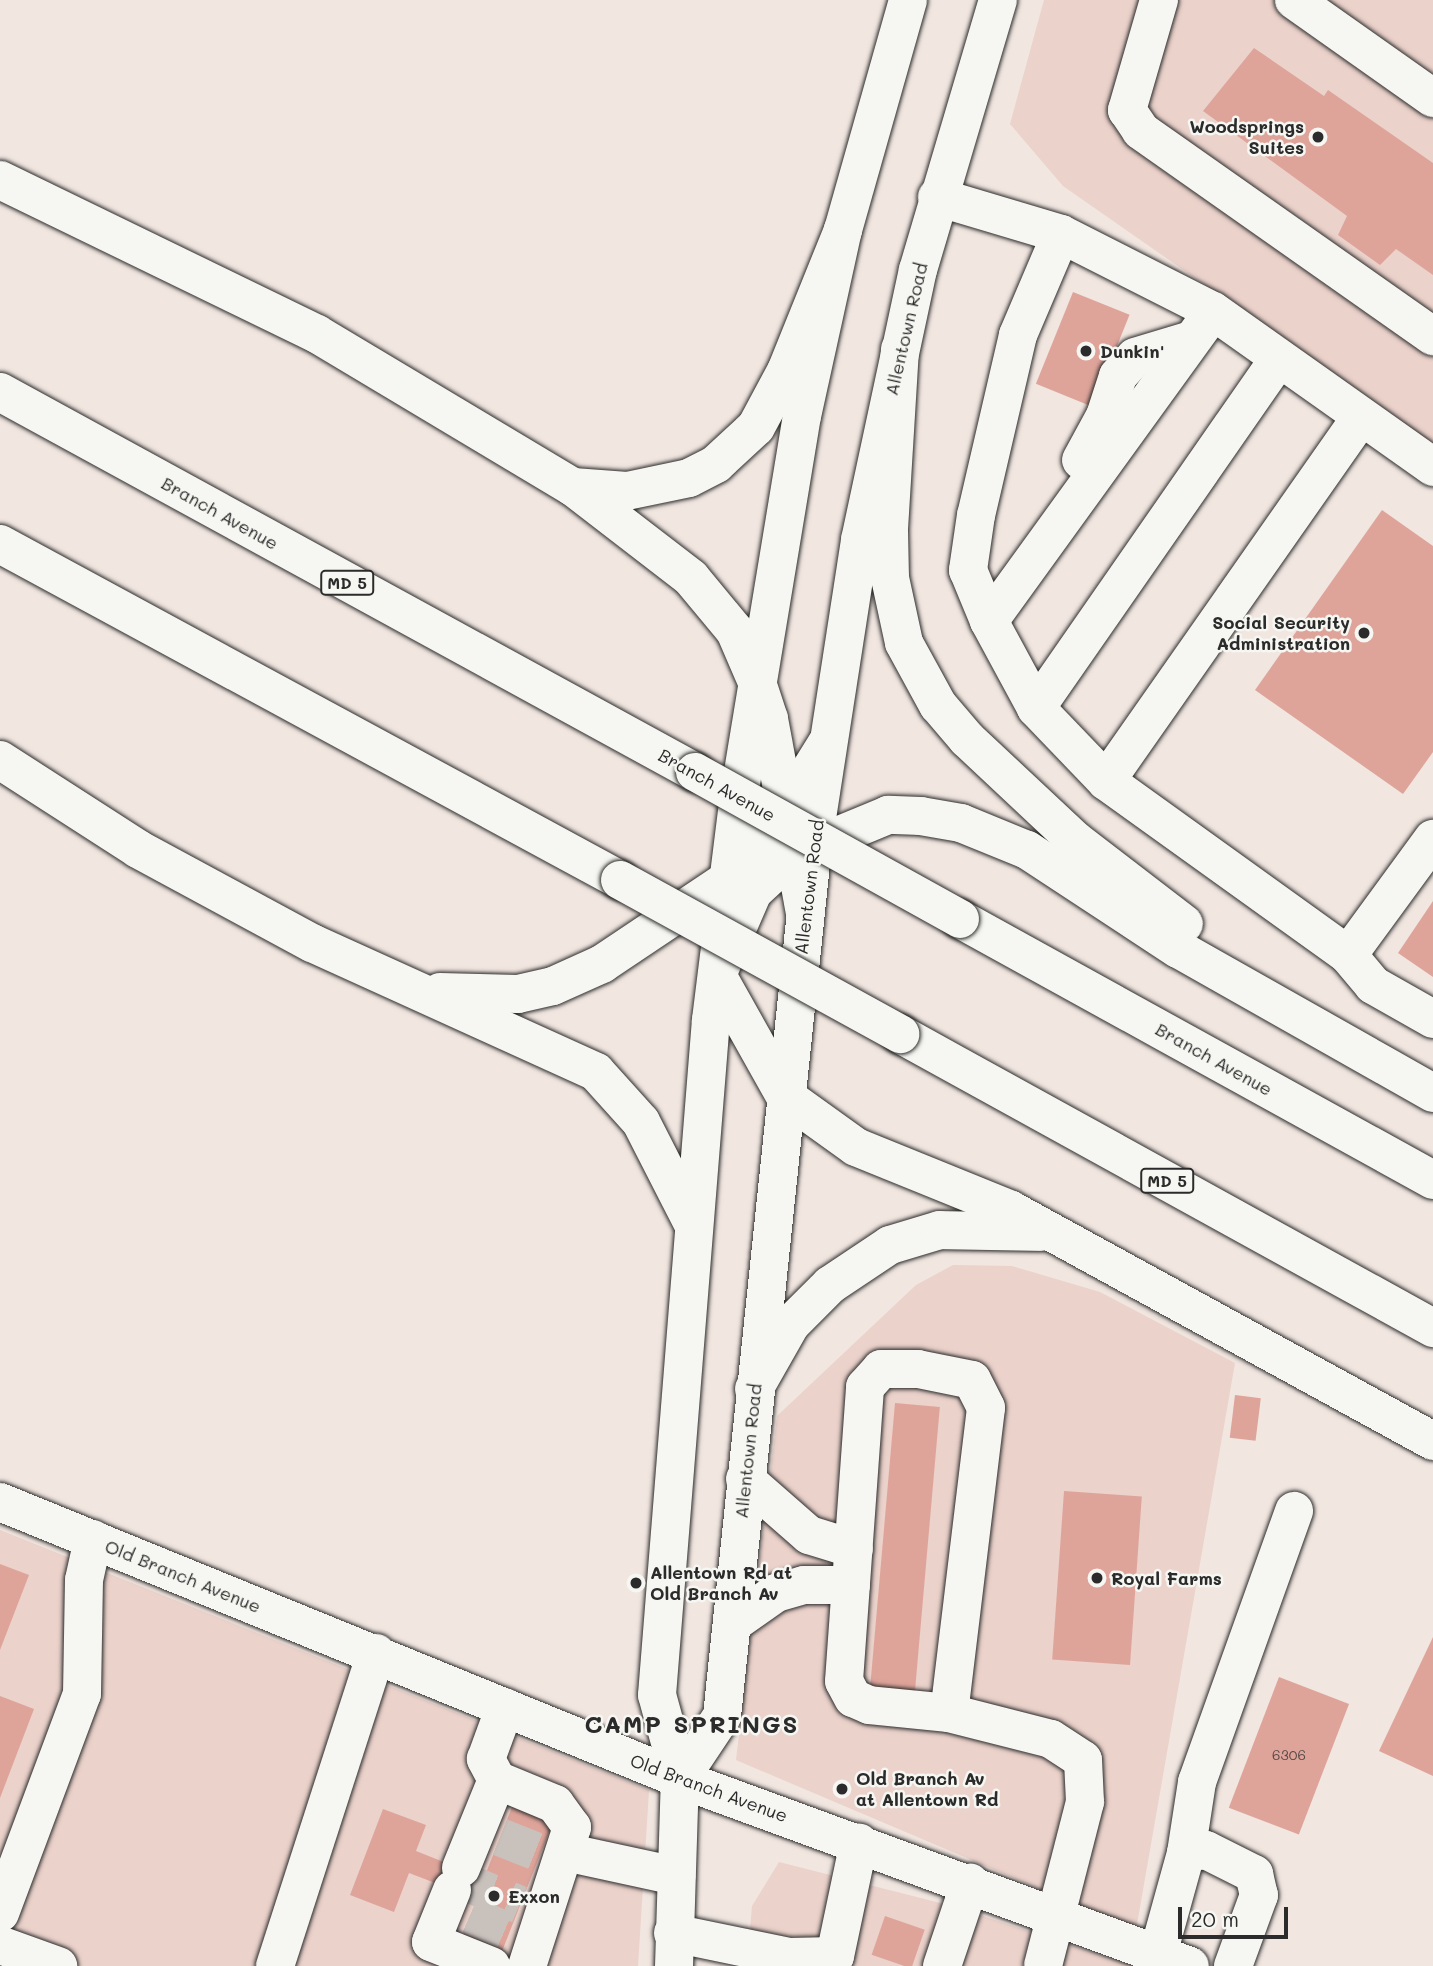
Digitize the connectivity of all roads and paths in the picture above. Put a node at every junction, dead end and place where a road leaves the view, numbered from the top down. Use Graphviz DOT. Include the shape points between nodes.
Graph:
graph roads {
  1 [pos="908,0"];
  2 [pos="998,0"];
  3 [pos="1159,0"];
  4 [pos="1294,0"];
  5 [pos="1433,98"];
  6 [pos="0,180"];
  7 [pos="937,197"];
  8 [pos="843,230"];
  9 [pos="1060,234"];
  10 [pos="1202,326"];
  11 [pos="1433,336"];
  12 [pos="900,348"];
  13 [pos="1279,359"];
  14 [pos="0,392"];
  15 [pos="1361,417"];
  16 [pos="1433,467"];
  17 [pos="573,487"];
  18 [pos="0,544"];
  19 [pos="989,621"];
  20 [pos="757,682"];
  21 [pos="1036,708"];
  22 [pos="827,743"];
  23 [pos="0,760"];
  24 [pos="1106,781"];
  25 [pos="786,809"];
  26 [pos="1433,839"];
  27 [pos="804,849"];
  28 [pos="729,879"];
  29 [pos="1348,955"];
  30 [pos="717,975"];
  31 [pos="414,988"];
  32 [pos="1433,1019"];
  33 [pos="1423,1088"];
  34 [pos="785,1096"];
  35 [pos="1433,1180"];
  36 [pos="694,1226"];
  37 [pos="1051,1232"];
  38 [pos="1433,1328"];
  39 [pos="754,1389"];
  40 [pos="1433,1441"];
  41 [pos="745,1479"];
  42 [pos="0,1502"];
  43 [pos="1294,1511"];
  44 [pos="93,1539"];
  45 [pos="852,1567"];
  46 [pos="732,1624"];
  47 [pos="376,1653"];
  48 [pos="505,1707"];
  49 [pos="950,1713"];
  50 [pos="680,1779"];
  51 [pos="497,1780"];
  52 [pos="859,1842"];
  53 [pos="1186,1853"];
  54 [pos="556,1855"];
  55 [pos="676,1876"];
  56 [pos="970,1883"];
  57 [pos="0,1913"];
  58 [pos="1053,1914"];
  59 [pos="532,1941"];
  60 [pos="0,1945"];
  61 [pos="674,1949"];
  62 [pos="1174,1960"];
  63 [pos="789,1961"];
  64 [pos="840,1961"];
  65 [pos="58,1966"];
  66 [pos="275,1966"];
  67 [pos="491,1966"];
  68 [pos="942,1966"];
  69 [pos="1043,1966"];
  70 [pos="1233,1966"];
  1 -- 8 [label="main road"];
  2 -- 7 [label="main road, Allentown Road"];
  3 -- 11 [label="main road" via="1127,110 1141,131"];
  4 -- 5 [label="main road"];
  6 -- 17 [label="main road" via="317,334"];
  7 -- 9 [label="main road"];
  7 -- 12 [label="main road, Allentown Road"];
  8 -- 17 [label="main road" via="786,371 756,427 716,464 689,478 627,491"];
  8 -- 20 [label="main road" via="802,416"];
  9 -- 10 [label="main road"];
  9 -- 19 [label="main road" via="1018,335 976,515 968,570"];
  10 -- 13 [label="main road"];
  10 -- 19 [label="main road"];
  12 -- 22 [label="main road, Allentown Road" via="860,540"];
  12 -- 33 [label="main road" via="890,578 904,643 938,705 967,740 1076,841 1160,907"];
  13 -- 15 [label="main road"];
  13 -- 21 [label="main road"];
  14 -- 35 [label="main road, Branch Avenue / MD 5, bridge"];
  15 -- 16 [label="main road"];
  15 -- 24 [label="main road"];
  17 -- 20 [label="main road" via="715,601 735,631"];
  18 -- 38 [label="main road, MD 5, bridge"];
  19 -- 21 [label="main road"];
  20 -- 25 [label="main road"];
  20 -- 28 [label="main road"];
  21 -- 24 [label="main road"];
  22 -- 25 [label="main road"];
  22 -- 27 [label="main road, Allentown Road"];
  23 -- 31 [label="main road" via="171,867 312,943"];
  24 -- 29 [label="main road"];
  25 -- 27 [label="main road"];
  25 -- 28 [label="main road"];
  26 -- 29 [label="main road"];
  27 -- 30 [label="main road" via="753,892"];
  27 -- 33 [label="main road" via="888,815 961,823 999,836 1178,949"];
  27 -- 34 [label="main road, Allentown Road" via="805,914"];
  28 -- 30 [label="main road"];
  28 -- 31 [label="main road" via="602,964 553,986 482,997"];
  29 -- 32 [label="main road" via="1373,985"];
  30 -- 34 [label="main road"];
  30 -- 36 [label="main road"];
  31 -- 36 [label="main road" via="596,1072 641,1122"];
  34 -- 37 [label="main road" via="856,1147 1012,1210"];
  34 -- 39 [label="main road, Allentown Road"];
  36 -- 50 [label="main road" via="657,1695"];
  37 -- 39 [label="main road" via="940,1230 890,1245 830,1284 791,1324"];
  37 -- 40 [label="main road"];
  39 -- 41 [label="main road, Allentown Road"];
  41 -- 45 [label="main road"];
  41 -- 46 [label="main road, Allentown Road"];
  42 -- 44 [label="main road, Old Branch Avenue"];
  43 -- 53 [label="main road" via="1197,1782"];
  44 -- 47 [label="main road, Old Branch Avenue"];
  44 -- 57 [label="main road" via="84,1580 82,1694"];
  45 -- 46 [label="main road" via="776,1592"];
  45 -- 49 [label="main road" via="844,1681 853,1698 869,1705"];
  45 -- 49 [label="main road" via="865,1387 881,1369 918,1368 972,1380 986,1408"];
  46 -- 50 [label="main road, Allentown Road" via="722,1716"];
  47 -- 48 [label="main road, Old Branch Avenue"];
  47 -- 66 [label="main road"];
  48 -- 50 [label="main road, Old Branch Avenue"];
  48 -- 51 [label="main road" via="486,1759"];
  49 -- 58 [label="main road" via="1051,1738 1083,1760 1085,1802"];
  50 -- 52 [label="main road, Old Branch Avenue"];
  50 -- 55 [label="main road"];
  51 -- 54 [label="main road" via="555,1804 572,1828"];
  51 -- 67 [label="main road" via="489,1833 431,1942"];
  52 -- 56 [label="main road, Old Branch Avenue"];
  52 -- 64 [label="main road"];
  53 -- 62 [label="main road"];
  53 -- 70 [label="main road" via="1206,1850 1254,1874 1259,1895"];
  54 -- 55 [label="main road"];
  54 -- 59 [label="main road"];
  55 -- 61 [label="main road"];
  56 -- 58 [label="main road, Old Branch Avenue"];
  56 -- 68 [label="main road"];
  58 -- 62 [label="main road, Old Branch Avenue"];
  58 -- 69 [label="main road"];
  60 -- 65 [label="main road"];
  61 -- 63 [label="main road"];
  63 -- 64 [label="main road"];
}
